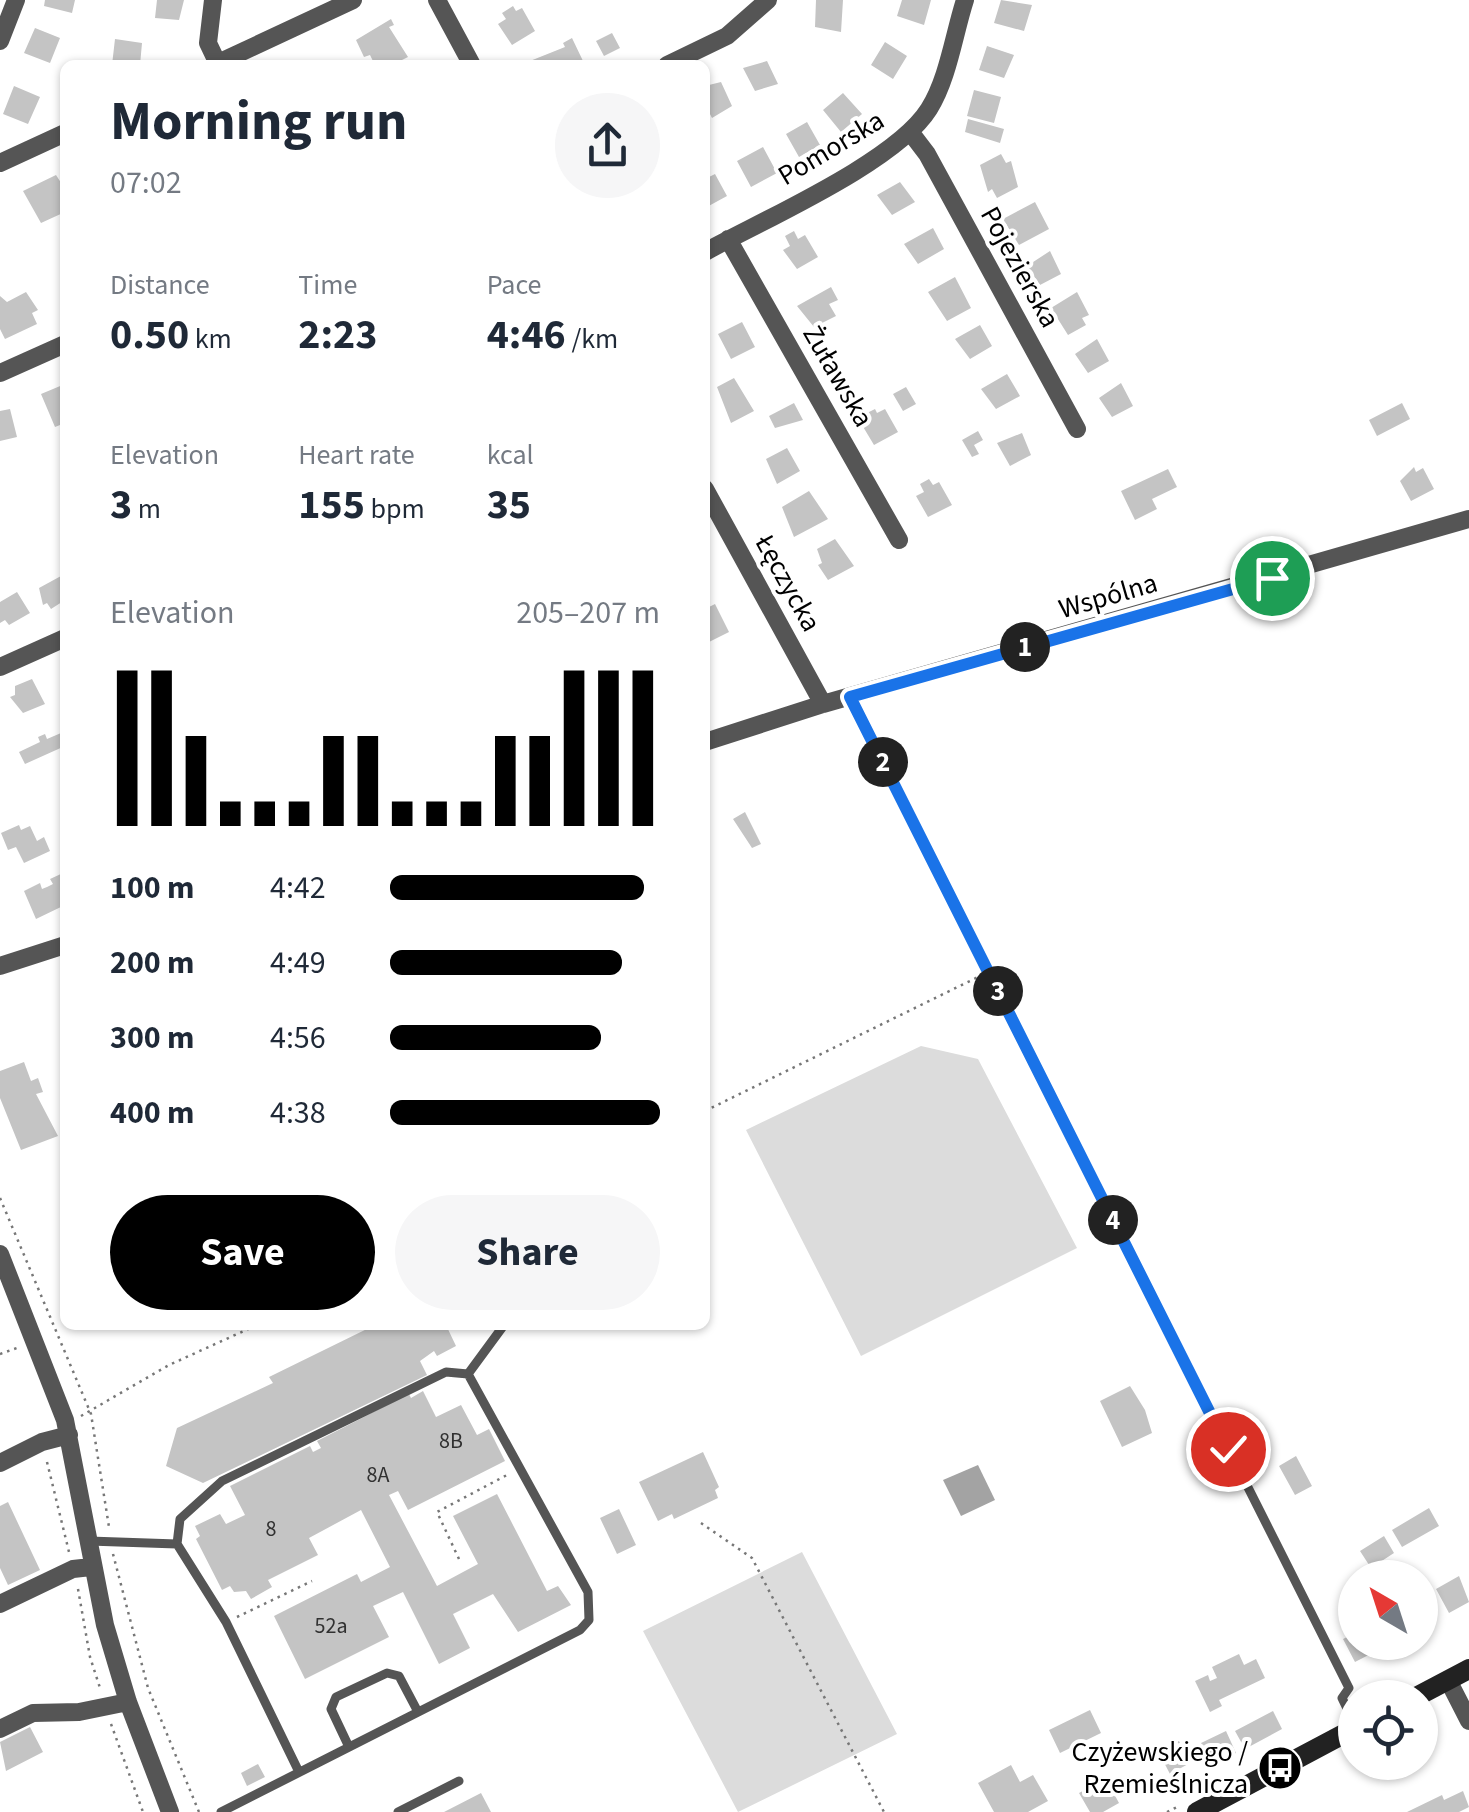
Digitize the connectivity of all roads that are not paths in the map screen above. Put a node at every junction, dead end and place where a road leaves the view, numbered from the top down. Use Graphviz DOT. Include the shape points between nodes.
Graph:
graph roads {
  1 [pos="16,0"];
  2 [pos="213,0"];
  3 [pos="352,0"];
  4 [pos="437,0"];
  5 [pos="768,0"];
  6 [pos="965,0"];
  7 [pos="0,40"];
  8 [pos="214,60"];
  9 [pos="224,60"];
  10 [pos="469,60"];
  11 [pos="677,60"];
  12 [pos="911,133"];
  13 [pos="60,135"];
  14 [pos="0,163"];
  15 [pos="728,240"];
  16 [pos="710,249"];
  17 [pos="60,346"];
  18 [pos="0,373"];
  19 [pos="1077,429"];
  20 [pos="710,501"];
  21 [pos="1469,519"];
  22 [pos="899,540"];
  23 [pos="60,640"];
  24 [pos="0,667"];
  25 [pos="850,697"];
  26 [pos="823,704"];
  27 [pos="710,740"];
  28 [pos="60,946"];
  29 [pos="0,966"];
  30 [pos="0,1254"];
  31 [pos="500,1330"];
  32 [pos="468,1374"];
  33 [pos="67,1428"];
  34 [pos="0,1463"];
  35 [pos="86,1542"];
  36 [pos="177,1544"];
  37 [pos="91,1567"];
  38 [pos="0,1603"];
  39 [pos="1469,1668"];
  40 [pos="1344,1680"];
  41 [pos="1448,1680"];
  42 [pos="1438,1685"];
  43 [pos="128,1702"];
  44 [pos="418,1712"];
  45 [pos="1469,1721"];
  46 [pos="0,1729"];
  47 [pos="1338,1735"];
  48 [pos="350,1747"];
  49 [pos="300,1772"];
  50 [pos="459,1781"];
  51 [pos="418,1808"];
  52 [pos="170,1812"];
  53 [pos="221,1812"];
  54 [pos="398,1812"];
  55 [pos="1197,1812"];
  1 -- 7 [label="street"];
  2 -- 8 [label="street" via="208,43"];
  3 -- 9 [label="street"];
  4 -- 10 [label="street"];
  5 -- 11 [label="street" via="727,36"];
  6 -- 12 [label="street, Pomorska" via="931,106"];
  12 -- 15 [label="street, Pomorska"];
  12 -- 19 [label="street, Pojezierska"];
  13 -- 14 [label="street"];
  15 -- 16 [label="street, Pomorska"];
  15 -- 22 [label="street, Żuławska"];
  17 -- 18 [label="street"];
  20 -- 26 [label="street, Łęczycka"];
  21 -- 25 [label="street, Wspólna"];
  23 -- 24 [label="street"];
  25 -- 26 [label="street, Wspólna"];
  25 -- 40 [label="lane"];
  26 -- 27 [label="street, Wspólna"];
  28 -- 29 [label="street"];
  30 -- 33 [label="street"];
  31 -- 32 [label="lane"];
  32 -- 36 [label="lane" via="446,1372 222,1481 180,1519"];
  32 -- 44 [label="lane" via="588,1592 589,1620"];
  33 -- 34 [label="street"];
  33 -- 35 [label="street"];
  35 -- 36 [label="lane"];
  35 -- 37 [label="street"];
  36 -- 49 [label="lane" via="226,1622"];
  37 -- 38 [label="street"];
  37 -- 43 [label="street"];
  39 -- 41 [label="street"];
  41 -- 42 [label="street"];
  41 -- 45 [label="street"];
  43 -- 46 [label="street" via="33,1713"];
  43 -- 52 [label="street"];
  44 -- 48 [label="lane"];
  44 -- 48 [label="lane" via="398,1676 387,1673 336,1697 331,1709"];
  47 -- 55 [label="street"];
  48 -- 49 [label="lane"];
  49 -- 53 [label="lane"];
  50 -- 51 [label="lane"];
  51 -- 54 [label="lane"];
}
